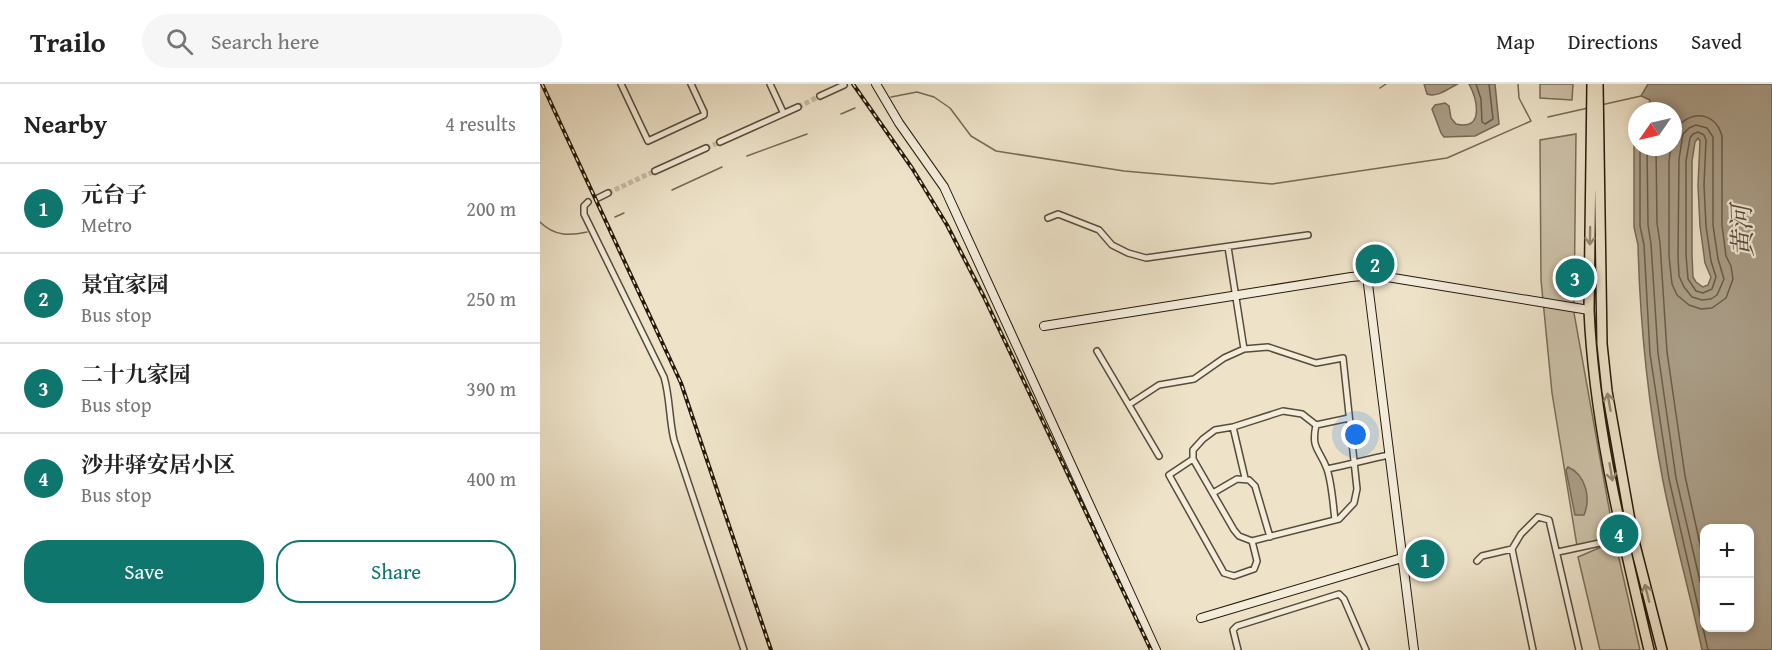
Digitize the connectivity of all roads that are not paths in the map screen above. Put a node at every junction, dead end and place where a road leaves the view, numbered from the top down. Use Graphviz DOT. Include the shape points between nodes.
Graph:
graph roads {
  1 [pos="621,84"];
  2 [pos="691,84"];
  3 [pos="770,84"];
  4 [pos="876,84"];
  5 [pos="1592,84"];
  6 [pos="1598,84"];
  7 [pos="844,85"];
  8 [pos="820,96"];
  9 [pos="1595,96"];
  10 [pos="798,107"];
  11 [pos="783,112"];
  12 [pos="1594,112"];
  13 [pos="720,142"];
  14 [pos="706,148"];
  15 [pos="655,171"];
  16 [pos="608,193"];
  17 [pos="598,198"];
  18 [pos="588,202"];
  19 [pos="1048,218"];
  20 [pos="1308,235"];
  21 [pos="1228,247"];
  22 [pos="1367,276"];
  23 [pos="1236,296"];
  24 [pos="1589,310"];
  25 [pos="1044,326"];
  26 [pos="1244,350"];
  27 [pos="1097,351"];
  28 [pos="1130,404"];
  29 [pos="1349,418"];
  30 [pos="1316,424"];
  31 [pos="1233,427"];
  32 [pos="1389,455"];
  33 [pos="1159,456"];
  34 [pos="1193,459"];
  35 [pos="1354,463"];
  36 [pos="1327,469"];
  37 [pos="1245,478"];
  38 [pos="1213,493"];
  39 [pos="1335,520"];
  40 [pos="1270,537"];
  41 [pos="1623,538"];
  42 [pos="1252,541"];
  43 [pos="1512,549"];
  44 [pos="1558,552"];
  45 [pos="1402,558"];
  46 [pos="1477,561"];
  47 [pos="1201,618"];
  48 [pos="744,650"];
  49 [pos="1156,650"];
  50 [pos="1238,650"];
  51 [pos="1366,650"];
  52 [pos="1414,650"];
  53 [pos="1533,650"];
  54 [pos="1579,650"];
  55 [pos="1649,650"];
  56 [pos="1662,650"];
  1 -- 2 [label="street" via="648,141 704,115"];
  3 -- 11 [label="street"];
  4 -- 49 [label="street" via="898,123 944,187"];
  5 -- 9 [label="main road"];
  6 -- 9 [label="main road"];
  7 -- 8 [label="street"];
  9 -- 12 [label="main road"];
  10 -- 11 [label="street"];
  11 -- 13 [label="street"];
  12 -- 24 [label="main road, one-way"];
  56 -- 12 [label="main road, one-way" via="1633,537 1606,380 1600,314"];
  14 -- 15 [label="street"];
  16 -- 17 [label="street"];
  18 -- 48 [label="street" via="584,214 667,387 674,440"];
  19 -- 21 [label="street" via="1058,214 1099,230 1112,245 1146,258"];
  20 -- 21 [label="street"];
  21 -- 23 [label="street"];
  22 -- 23 [label="street"];
  22 -- 24 [label="street"];
  22 -- 32 [label="street"];
  23 -- 25 [label="street"];
  23 -- 26 [label="street"];
  24 -- 41 [label="main road, one-way" via="1597,395"];
  26 -- 28 [label="street" via="1224,358 1194,379 1159,385"];
  26 -- 29 [label="street" via="1268,346 1316,363 1343,358"];
  27 -- 28 [label="street"];
  28 -- 33 [label="street"];
  29 -- 30 [label="street"];
  29 -- 35 [label="street"];
  30 -- 31 [label="street" via="1302,414 1283,411"];
  30 -- 36 [label="street" via="1313,440"];
  31 -- 34 [label="street" via="1215,430 1203,439 1193,450"];
  31 -- 37 [label="street"];
  32 -- 35 [label="street"];
  32 -- 45 [label="street"];
  34 -- 38 [label="street"];
  34 -- 42 [label="street" via="1169,475 1224,573 1234,576 1254,568 1257,561"];
  35 -- 36 [label="street"];
  35 -- 39 [label="street" via="1354,503"];
  36 -- 39 [label="street"];
  37 -- 38 [label="street"];
  37 -- 40 [label="street" via="1255,486"];
  38 -- 42 [label="street" via="1239,536"];
  39 -- 40 [label="street"];
  40 -- 42 [label="street"];
  41 -- 44 [label="street"];
  41 -- 55 [label="main road"];
  43 -- 44 [label="street" via="1538,517 1549,520"];
  43 -- 46 [label="street" via="1482,556"];
  43 -- 53 [label="street"];
  44 -- 54 [label="street"];
  45 -- 47 [label="street"];
  45 -- 52 [label="street"];
  50 -- 51 [label="street" via="1233,630 1237,626 1339,594"];
}
